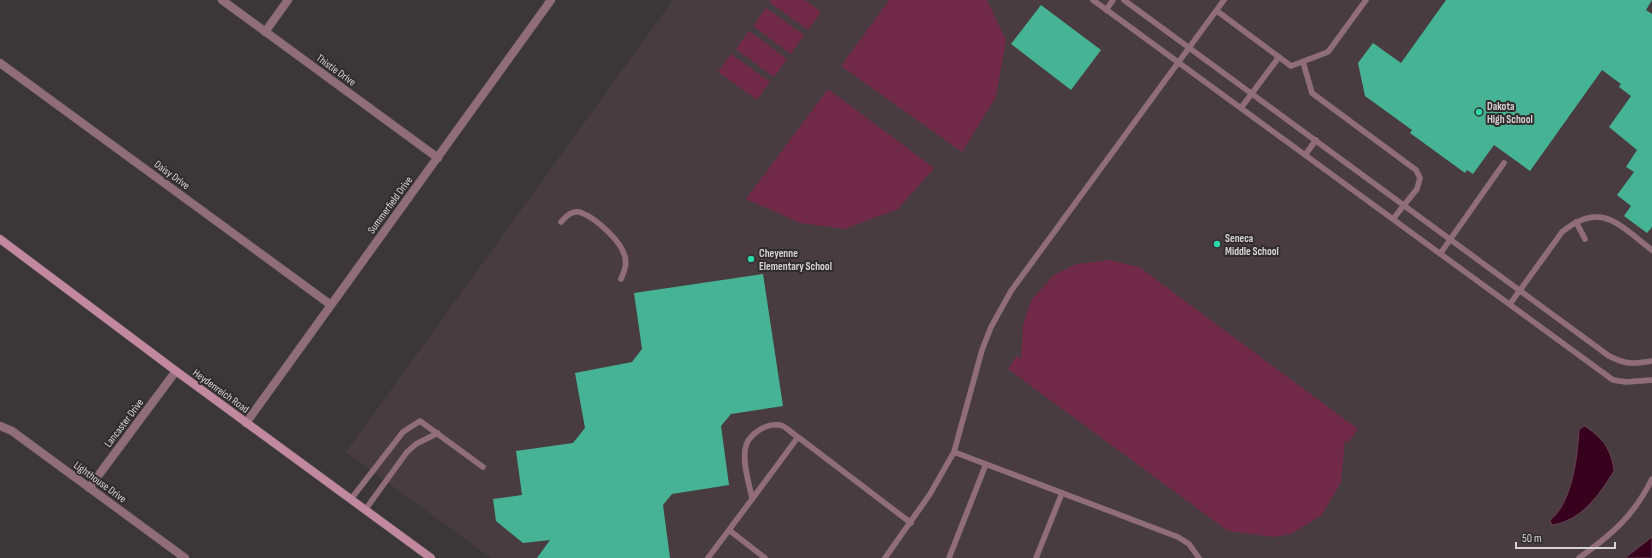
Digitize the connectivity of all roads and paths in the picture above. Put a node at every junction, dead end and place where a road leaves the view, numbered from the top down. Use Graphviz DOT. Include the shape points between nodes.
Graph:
graph roads {
  1 [pos="222,0"];
  2 [pos="288,0"];
  3 [pos="551,0"];
  4 [pos="1093,0"];
  5 [pos="1113,0"];
  6 [pos="1124,0"];
  7 [pos="1224,0"];
  8 [pos="1366,0"];
  9 [pos="1106,10"];
  10 [pos="1217,10"];
  11 [pos="265,32"];
  12 [pos="1189,48"];
  13 [pos="1279,57"];
  14 [pos="1178,62"];
  15 [pos="1303,62"];
  16 [pos="0,63"];
  17 [pos="1252,93"];
  18 [pos="1241,108"];
  19 [pos="1316,140"];
  20 [pos="1305,155"];
  21 [pos="438,158"];
  22 [pos="1504,163"];
  23 [pos="1404,205"];
  24 [pos="1393,219"];
  25 [pos="560,222"];
  26 [pos="1576,222"];
  27 [pos="0,239"];
  28 [pos="1450,239"];
  29 [pos="1585,239"];
  30 [pos="1652,250"];
  31 [pos="1440,254"];
  32 [pos="621,279"];
  33 [pos="1520,290"];
  34 [pos="1510,304"];
  35 [pos="332,305"];
  36 [pos="1652,361"];
  37 [pos="176,372"];
  38 [pos="1652,380"];
  39 [pos="246,423"];
  40 [pos="0,426"];
  41 [pos="438,433"];
  42 [pos="798,437"];
  43 [pos="954,452"];
  44 [pos="986,464"];
  45 [pos="483,467"];
  46 [pos="1652,479"];
  47 [pos="89,488"];
  48 [pos="1062,493"];
  49 [pos="752,498"];
  50 [pos="351,499"];
  51 [pos="365,510"];
  52 [pos="911,523"];
  53 [pos="729,530"];
  54 [pos="185,558"];
  55 [pos="431,558"];
  56 [pos="708,558"];
  57 [pos="765,558"];
  58 [pos="885,558"];
  59 [pos="949,558"];
  60 [pos="1036,558"];
  61 [pos="1199,558"];
  62 [pos="1579,558"];
  1 -- 11 [label="street, Thistle Drive"];
  2 -- 11 [label="street"];
  3 -- 21 [label="street, Summerfield Drive"];
  4 -- 9 [label="lane"];
  5 -- 9 [label="lane"];
  6 -- 12 [label="lane"];
  7 -- 10 [label="lane"];
  8 -- 15 [label="lane" via="1328,52"];
  9 -- 14 [label="lane"];
  10 -- 12 [label="lane"];
  10 -- 13 [label="lane"];
  11 -- 21 [label="street, Thistle Drive"];
  12 -- 14 [label="lane"];
  12 -- 17 [label="lane"];
  13 -- 15 [label="lane" via="1291,66"];
  13 -- 17 [label="lane"];
  14 -- 18 [label="lane"];
  14 -- 43 [label="lane" via="1011,291 991,327 982,350"];
  15 -- 23 [label="lane" via="1312,93 1416,170 1420,178 1417,189"];
  16 -- 35 [label="street, Daisy Drive"];
  17 -- 18 [label="lane"];
  17 -- 19 [label="lane"];
  18 -- 20 [label="lane"];
  19 -- 20 [label="lane"];
  19 -- 23 [label="lane"];
  20 -- 24 [label="lane"];
  21 -- 35 [label="street, Summerfield Drive"];
  22 -- 28 [label="lane"];
  23 -- 24 [label="lane"];
  23 -- 28 [label="lane"];
  24 -- 31 [label="lane"];
  25 -- 32 [label="lane" via="570,213 582,213 610,234 623,249 626,258"];
  26 -- 29 [label="lane"];
  26 -- 30 [label="lane" via="1600,216 1612,220"];
  26 -- 33 [label="lane" via="1562,232"];
  27 -- 37 [label="street, Heydenreich Road"];
  28 -- 31 [label="lane"];
  28 -- 33 [label="lane"];
  31 -- 34 [label="lane"];
  33 -- 34 [label="lane"];
  33 -- 36 [label="lane" via="1609,356 1623,363"];
  34 -- 38 [label="lane" via="1613,380"];
  35 -- 39 [label="street, Summerfield Drive"];
  37 -- 39 [label="street, Heydenreich Road"];
  37 -- 47 [label="street, Lancaster Drive"];
  39 -- 50 [label="street, Heydenreich Road"];
  40 -- 47 [label="street, Lighthouse Drive" via="12,431"];
  41 -- 45 [label="lane"];
  41 -- 50 [label="lane" via="420,421 412,424"];
  41 -- 51 [label="lane" via="416,444 407,452"];
  42 -- 49 [label="lane"];
  42 -- 49 [label="lane" via="782,426 770,425 751,436 745,448 745,464"];
  42 -- 52 [label="lane"];
  43 -- 44 [label="lane"];
  43 -- 52 [label="lane"];
  44 -- 48 [label="lane"];
  44 -- 59 [label="lane"];
  46 -- 62 [label="lane" via="1622,525"];
  47 -- 54 [label="street, Lighthouse Drive"];
  48 -- 60 [label="lane"];
  48 -- 61 [label="lane" via="1178,537 1189,544"];
  49 -- 53 [label="lane"];
  50 -- 51 [label="street, Heydenreich Road"];
  51 -- 55 [label="street, Heydenreich Road"];
  52 -- 58 [label="lane"];
  53 -- 56 [label="lane"];
  53 -- 57 [label="lane"];
}
